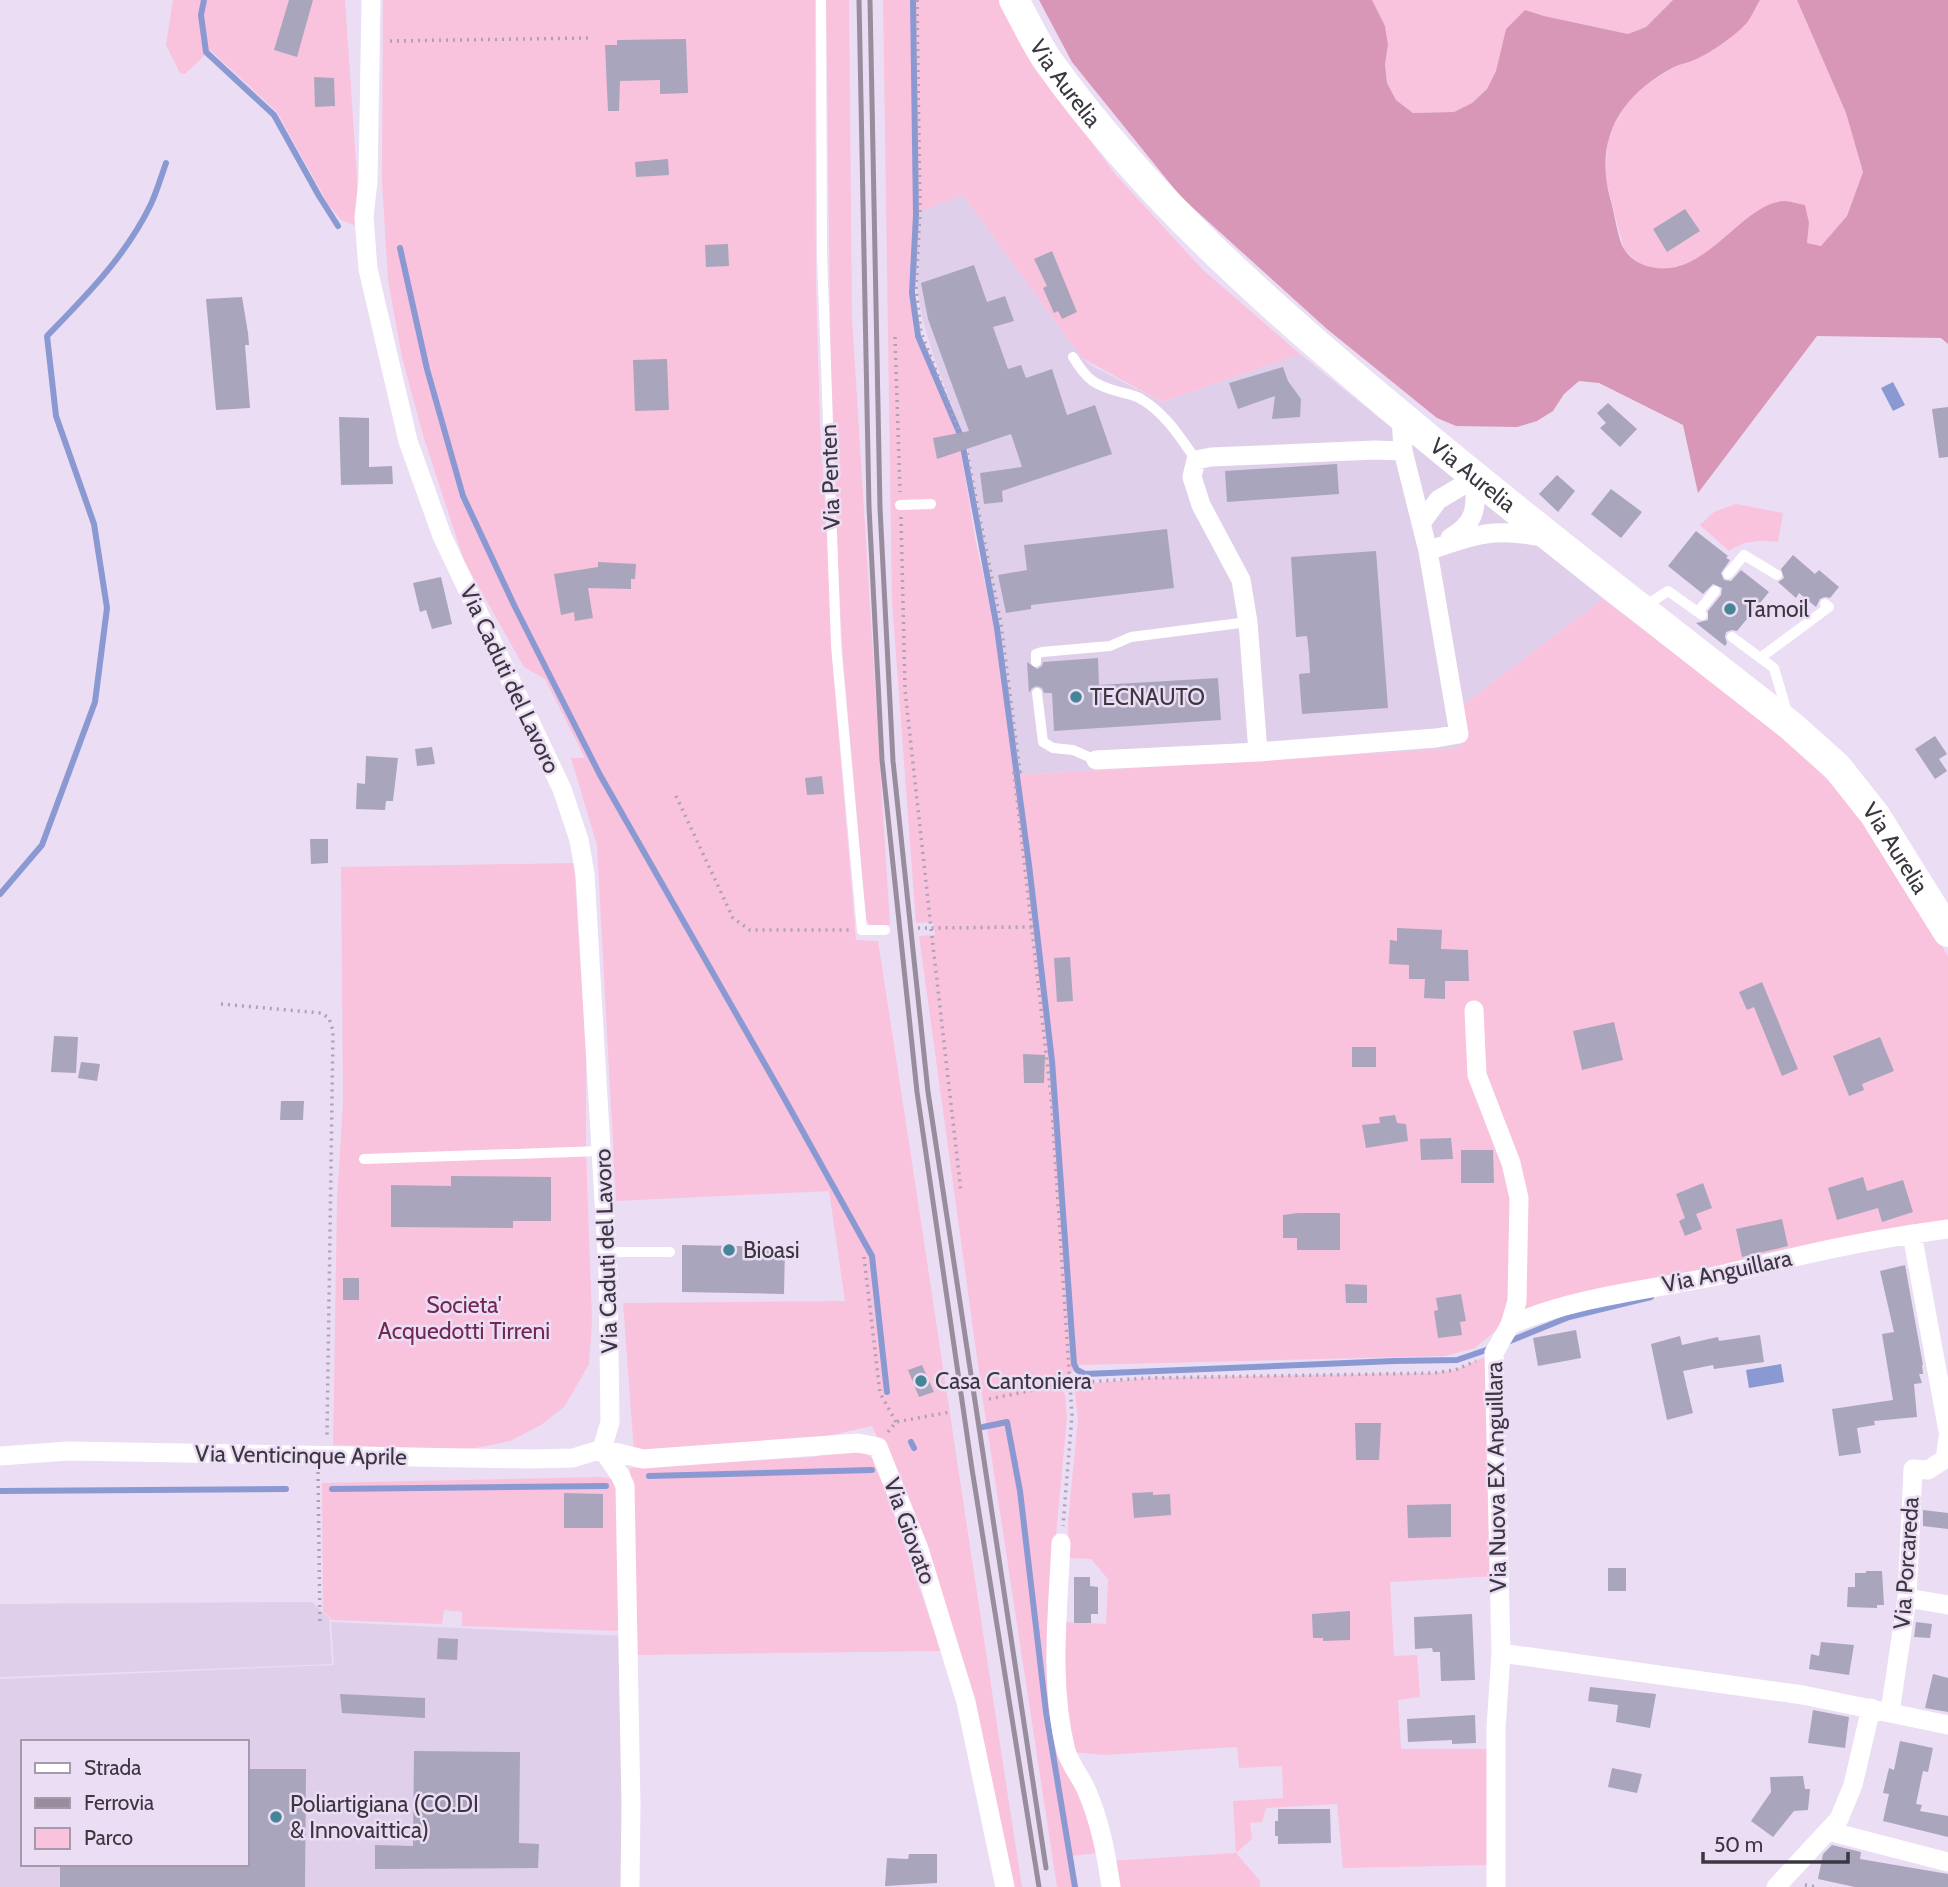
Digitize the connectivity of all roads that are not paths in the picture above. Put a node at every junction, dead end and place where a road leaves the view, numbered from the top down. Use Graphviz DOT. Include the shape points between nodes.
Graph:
graph roads {
  1 [pos="371,0"];
  2 [pos="821,0"];
  3 [pos="1014,0"];
  4 [pos="1073,357"];
  5 [pos="1401,416"];
  6 [pos="1403,451"];
  7 [pos="1196,460"];
  8 [pos="1475,478"];
  9 [pos="931,504"];
  10 [pos="900,505"];
  11 [pos="1422,522"];
  12 [pos="1554,540"];
  13 [pos="1428,551"];
  14 [pos="1728,575"];
  15 [pos="1777,575"];
  16 [pos="1715,591"];
  17 [pos="1825,604"];
  18 [pos="1642,609"];
  19 [pos="1248,622"];
  20 [pos="1732,637"];
  21 [pos="1760,658"];
  22 [pos="1035,662"];
  23 [pos="1037,693"];
  24 [pos="1791,726"];
  25 [pos="1258,752"];
  26 [pos="1096,760"];
  27 [pos="885,930"];
  28 [pos="1948,932"];
  29 [pos="1474,1010"];
  30 [pos="602,1151"];
  31 [pos="364,1159"];
  32 [pos="1948,1229"];
  33 [pos="1914,1242"];
  34 [pos="607,1252"];
  35 [pos="670,1252"];
  36 [pos="1510,1325"];
  37 [pos="1948,1431"];
  38 [pos="1948,1438"];
  39 [pos="601,1449"];
  40 [pos="0,1456"];
  41 [pos="1061,1543"];
  42 [pos="1907,1598"];
  43 [pos="1948,1605"];
  44 [pos="1501,1653"];
  45 [pos="1880,1710"];
  46 [pos="1948,1725"];
  47 [pos="1828,1831"];
  48 [pos="1948,1862"];
  49 [pos="630,1887"];
  50 [pos="1005,1887"];
  51 [pos="1111,1887"];
  52 [pos="1496,1887"];
  53 [pos="1776,1887"];
  1 -- 30 [label="street, Via Caduti del Lavoro" via="364,216 368,269 408,441 442,536 562,789 579,840"];
  2 -- 27 [label="lane, Via Penten" via="822,256 836,645 862,930"];
  3 -- 5 [label="main road, Via Aurelia" via="1062,79 1196,235"];
  4 -- 7 [label="lane" via="1098,386 1138,396 1156,409"];
  5 -- 6 [label="street"];
  5 -- 8 [label="main road, Via Aurelia"];
  6 -- 7 [label="street"];
  6 -- 11 [label="street"];
  7 -- 19 [label="street" via="1192,477 1201,505 1241,580"];
  8 -- 11 [label="street" via="1438,499"];
  8 -- 12 [label="main road, Via Aurelia"];
  8 -- 13 [label="street" via="1471,520"];
  9 -- 10 [label="lane"];
  11 -- 13 [label="street"];
  12 -- 13 [label="street" via="1521,532 1489,532"];
  12 -- 18 [label="main road, Via Aurelia"];
  13 -- 25 [label="street" via="1459,734"];
  14 -- 15 [label="lane" via="1744,555"];
  16 -- 18 [label="lane" via="1700,614 1668,591"];
  17 -- 21 [label="lane" via="1829,607"];
  18 -- 24 [label="main road, Via Aurelia"];
  19 -- 22 [label="lane" via="1131,637 1110,646 1042,652 1036,654"];
  19 -- 25 [label="street"];
  20 -- 21 [label="lane"];
  21 -- 24 [label="lane" via="1774,668"];
  23 -- 26 [label="lane" via="1043,742"];
  24 -- 28 [label="main road, Via Aurelia" via="1837,767 1875,815"];
  25 -- 26 [label="street"];
  29 -- 36 [label="street, Via Nuova EX Anguillara" via="1477,1075 1511,1163 1519,1198 1517,1301"];
  30 -- 31 [label="lane"];
  30 -- 34 [label="street, Via Caduti del Lavoro"];
  32 -- 33 [label="street, Via Anguillara"];
  33 -- 36 [label="street, Via Anguillara" via="1792,1258 1577,1302"];
  33 -- 37 [label="street"];
  34 -- 35 [label="lane"];
  34 -- 39 [label="street, Via Caduti del Lavoro" via="610,1422"];
  36 -- 44 [label="street, Via Nuova EX Anguillara" via="1494,1353"];
  38 -- 42 [label="street, Via Porcareda" via="1945,1459 1928,1471 1913,1469"];
  39 -- 40 [label="street, Via Venticinque Aprile" via="573,1458 68,1451"];
  39 -- 49 [label="street" via="625,1486"];
  39 -- 50 [label="street, Via Giovato" via="643,1459 858,1443 878,1447 919,1549 966,1702"];
  41 -- 51 [label="street" via="1058,1710 1067,1754 1100,1826"];
  42 -- 43 [label="street"];
  42 -- 45 [label="street, Via Porcareda"];
  44 -- 45 [label="street"];
  44 -- 52 [label="street, Via Nuova EX Anguillara"];
  45 -- 46 [label="street"];
  45 -- 47 [label="street, Via Porcareda" via="1839,1819"];
  47 -- 48 [label="street"];
  47 -- 53 [label="street, Via Porcareda"];
}
